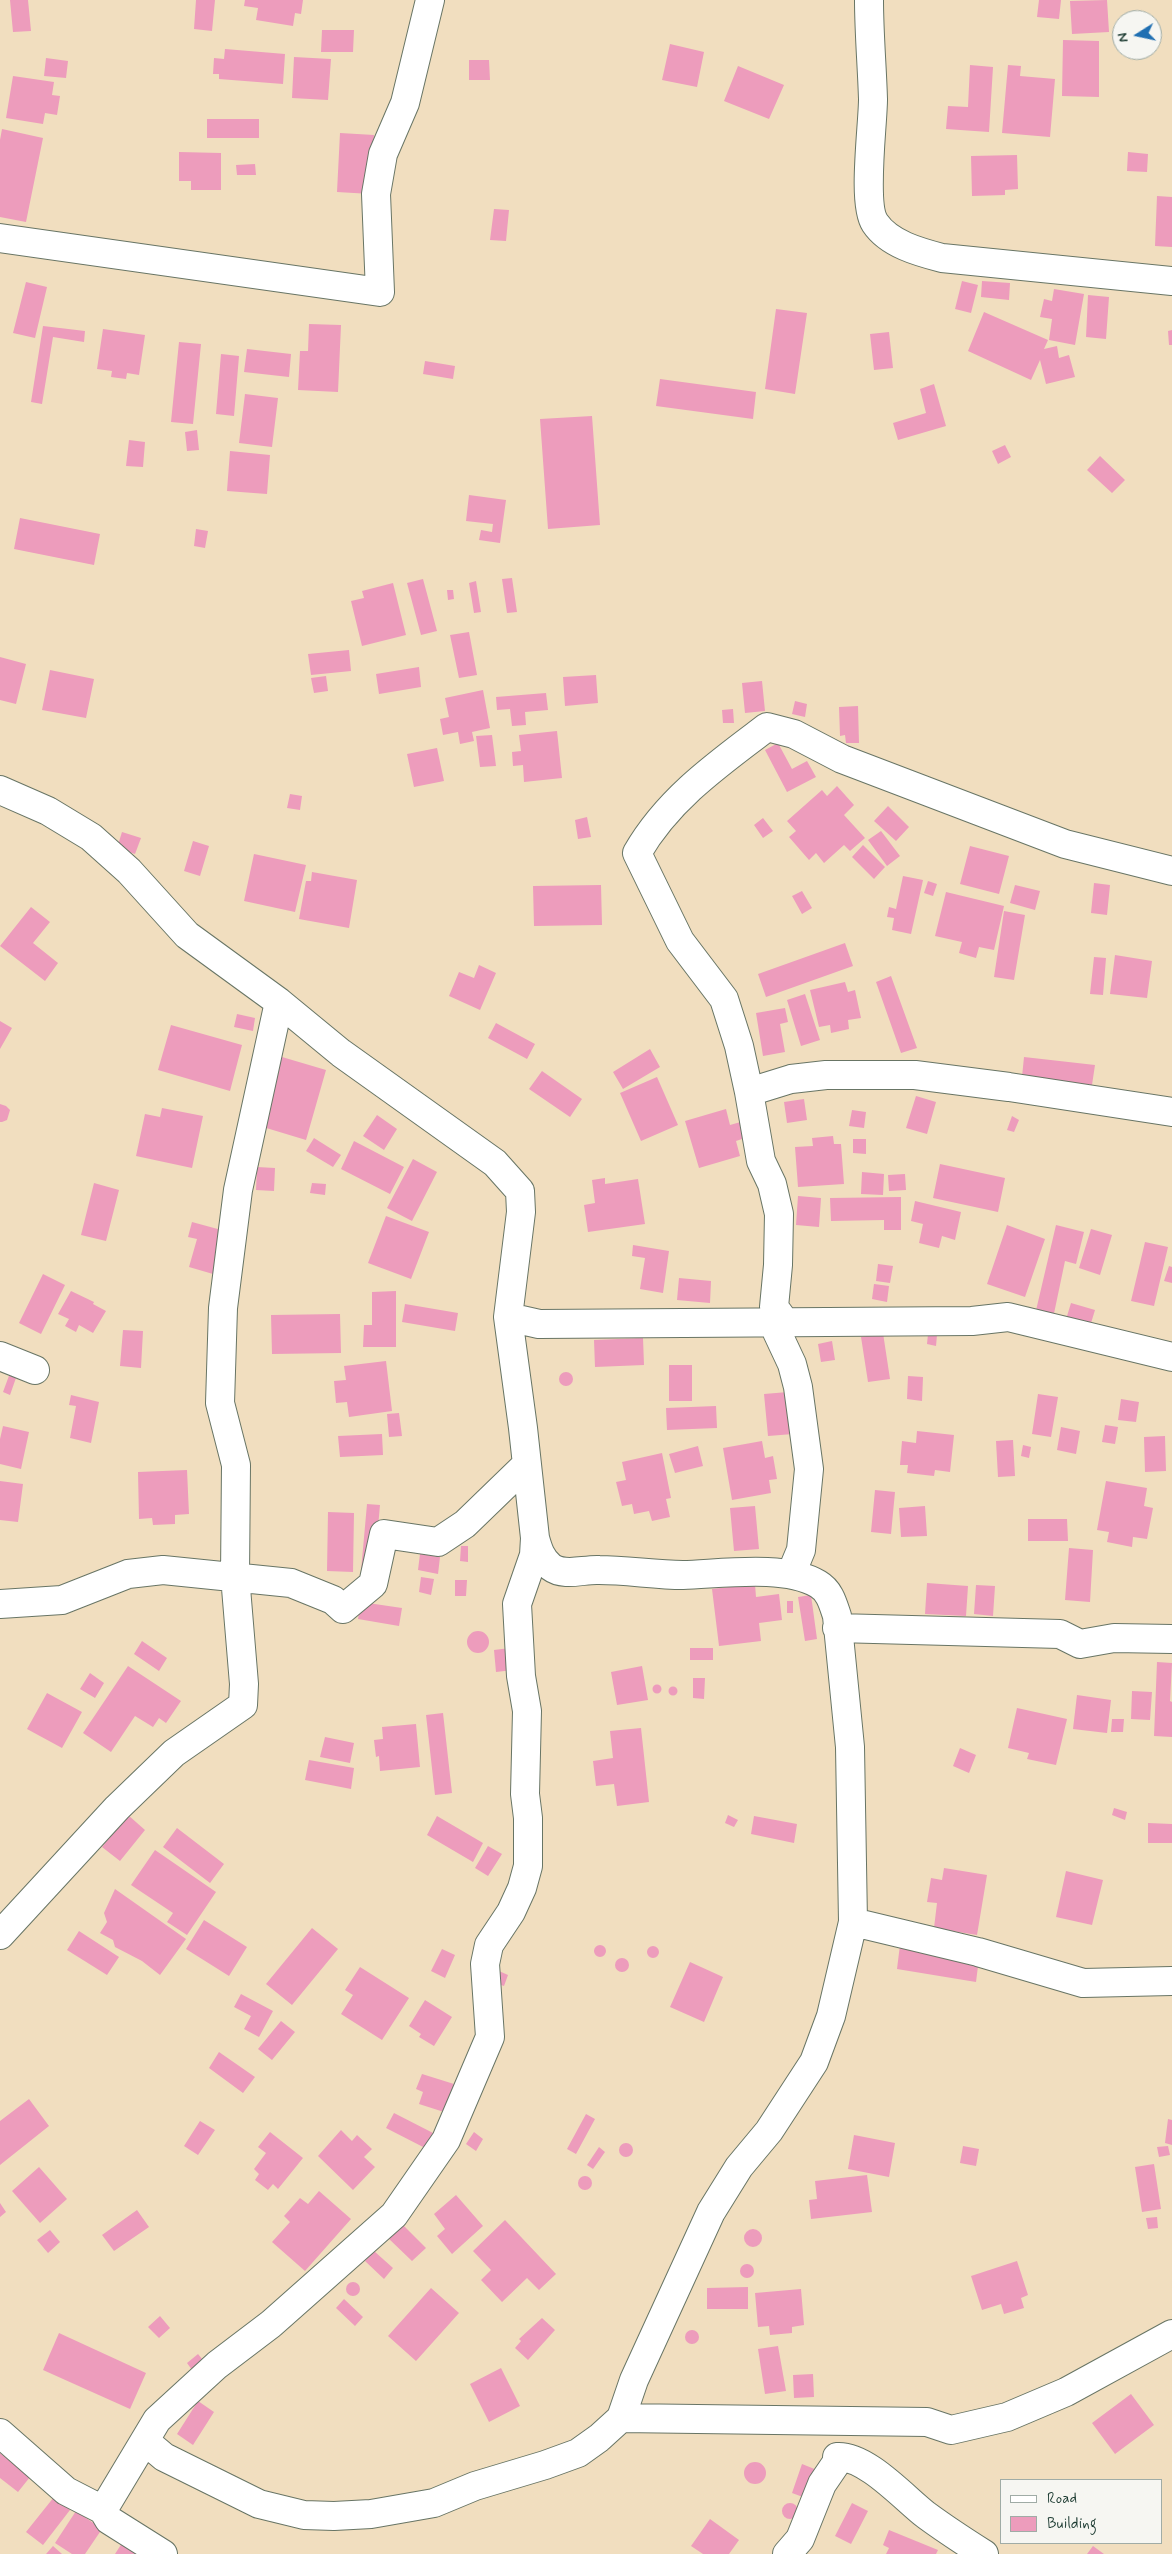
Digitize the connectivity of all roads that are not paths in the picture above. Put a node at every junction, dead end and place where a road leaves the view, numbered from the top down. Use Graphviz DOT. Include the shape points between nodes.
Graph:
graph roads {
  1 [pos="430,0"];
  2 [pos="869,0"];
  3 [pos="0,238"];
  4 [pos="1172,281"];
  5 [pos="0,790"];
  6 [pos="1172,871"];
  7 [pos="279,1002"];
  8 [pos="749,1092"];
  9 [pos="1172,1112"];
  10 [pos="508,1318"];
  11 [pos="785,1322"];
  12 [pos="0,1356"];
  13 [pos="1172,1357"];
  14 [pos="35,1370"];
  15 [pos="527,1464"];
  16 [pos="535,1538"];
  17 [pos="791,1574"];
  18 [pos="235,1576"];
  19 [pos="0,1604"];
  20 [pos="837,1628"];
  21 [pos="1172,1639"];
  22 [pos="852,1922"];
  23 [pos="0,1936"];
  24 [pos="1172,1981"];
  25 [pos="1172,2334"];
  26 [pos="621,2418"];
  27 [pos="813,2420"];
  28 [pos="0,2434"];
  29 [pos="145,2441"];
  30 [pos="837,2458"];
  31 [pos="103,2510"];
  32 [pos="163,2554"];
  33 [pos="787,2554"];
  34 [pos="984,2554"];
  1 -- 3 [label="street" via="405,103 383,154 376,194 380,292"];
  2 -- 4 [label="street" via="873,100 870,200 874,223 889,237 922,253 942,258"];
  5 -- 7 [label="street" via="48,811 91,837 130,871 187,935"];
  6 -- 8 [label="street" via="1065,844 842,759 794,734 767,727 714,767 666,810 637,853 680,941 724,999"];
  7 -- 10 [label="street" via="341,1054 496,1163 520,1192 521,1212"];
  7 -- 18 [label="street" via="238,1190 223,1308 220,1403 236,1465"];
  8 -- 9 [label="street" via="791,1079 826,1075 915,1075"];
  8 -- 11 [label="street" via="761,1161 772,1184 779,1214 774,1307"];
  10 -- 11 [label="street" via="539,1324"];
  10 -- 15 [label="street"];
  11 -- 13 [label="street" via="1008,1318"];
  11 -- 17 [label="street" via="777,1332 792,1364 798,1387 809,1469 801,1550"];
  12 -- 14 [label="street"];
  15 -- 16 [label="street"];
  15 -- 18 [label="street" via="465,1524 438,1542 384,1534 373,1584 343,1609 333,1600 291,1582"];
  16 -- 17 [label="street" via="540,1555 552,1568 565,1572"];
  16 -- 29 [label="street" via="534,1555 517,1604 521,1676 527,1711 525,1794 528,1866 511,1912 489,1945 485,1964 490,2037 446,2140 394,2215 271,2324 217,2365 157,2420"];
  17 -- 20 [label="street" via="819,1584 827,1592 837,1616"];
  18 -- 19 [label="street" via="163,1570 128,1574 62,1600"];
  18 -- 23 [label="street" via="243,1705 174,1753 117,1808"];
  20 -- 21 [label="street" via="1060,1634 1080,1644 1114,1638"];
  20 -- 22 [label="street" via="850,1747"];
  22 -- 24 [label="street" via="978,1952 1083,1983"];
  22 -- 26 [label="street" via="831,2016 814,2062 711,2212 634,2380"];
  25 -- 27 [label="street" via="1066,2392 1007,2417 966,2427 952,2430 927,2422"];
  26 -- 27 [label="street"];
  26 -- 29 [label="street" via="578,2454 475,2486 434,2503 371,2514 334,2516 304,2514 259,2504 164,2457"];
  27 -- 30 [label="street"];
  28 -- 31 [label="street" via="66,2491"];
  29 -- 31 [label="street"];
  30 -- 33 [label="street" via="822,2484 800,2539"];
  30 -- 34 [label="street" via="849,2457 870,2469 928,2516"];
  31 -- 32 [label="street" via="109,2520"];
}
